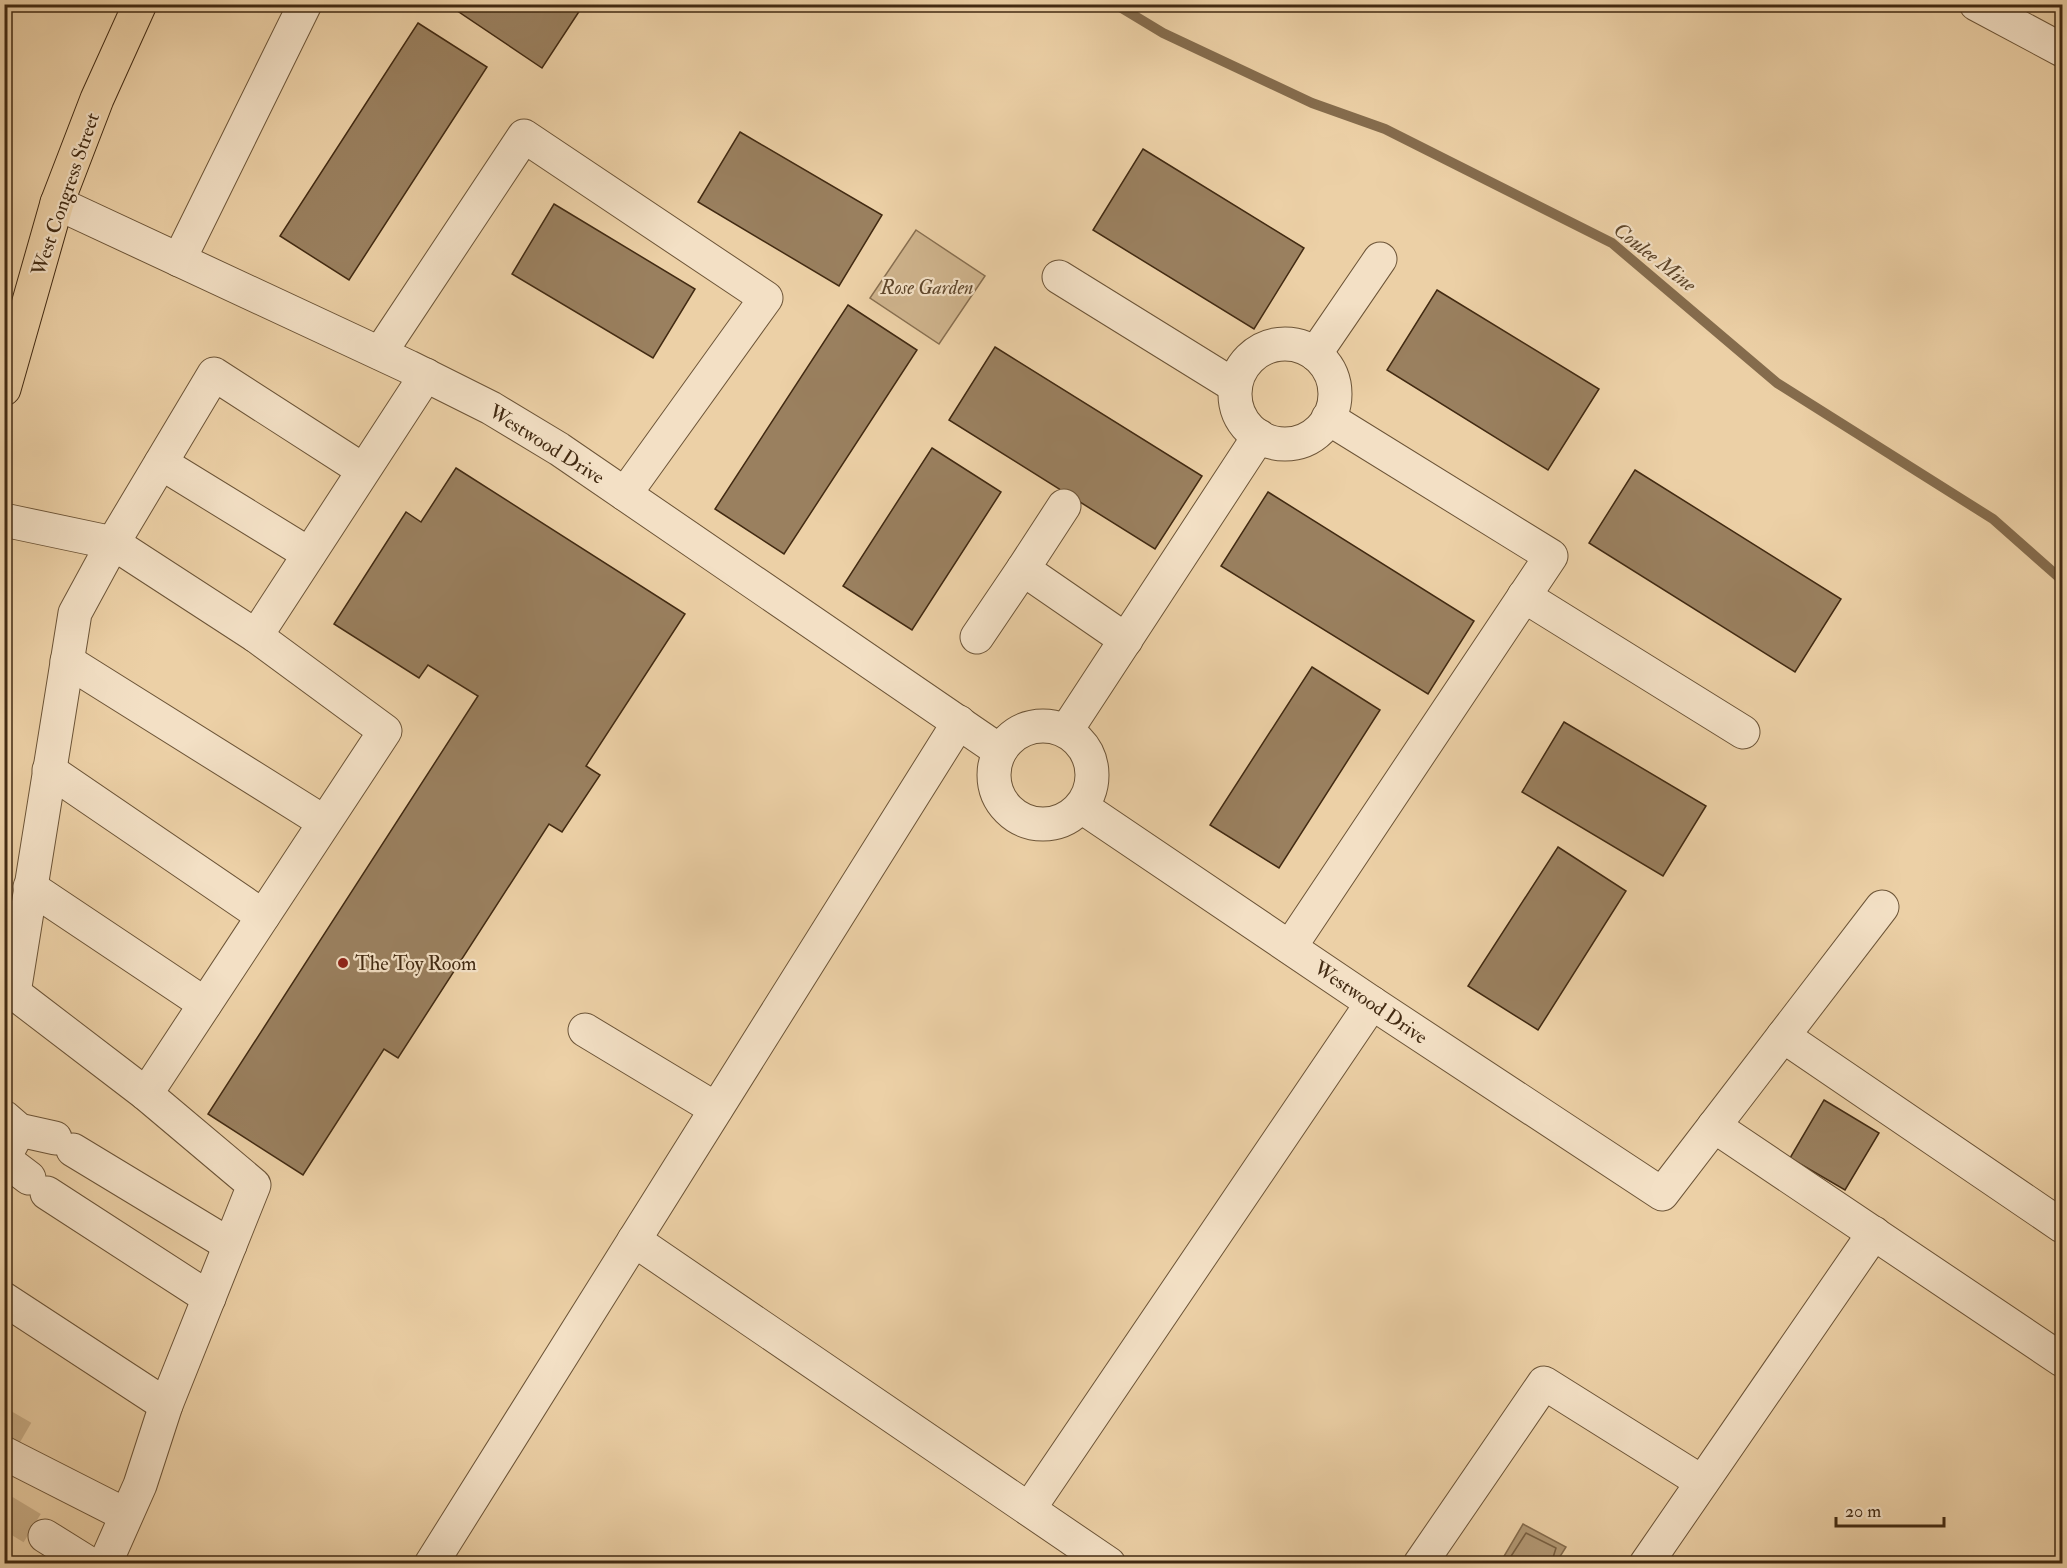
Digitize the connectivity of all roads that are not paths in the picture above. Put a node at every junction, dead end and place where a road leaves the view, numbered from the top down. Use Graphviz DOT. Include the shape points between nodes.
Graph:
graph roads {
  1 [pos="140,4"];
  2 [pos="305,4"];
  3 [pos="1976,4"];
  4 [pos="2062,50"];
  5 [pos="57,203"];
  6 [pos="1380,259"];
  7 [pos="179,260"];
  8 [pos="1059,277"];
  9 [pos="380,353"];
  10 [pos="1315,354"];
  11 [pos="426,375"];
  12 [pos="1236,386"];
  13 [pos="4,389"];
  14 [pos="1328,418"];
  15 [pos="1259,436"];
  16 [pos="161,463"];
  17 [pos="363,470"];
  18 [pos="625,494"];
  19 [pos="1065,506"];
  20 [pos="4,520"];
  21 [pos="113,543"];
  22 [pos="309,554"];
  23 [pos="1023,569"];
  24 [pos="1524,596"];
  25 [pos="256,636"];
  26 [pos="977,637"];
  27 [pos="1126,640"];
  28 [pos="67,661"];
  29 [pos="959,722"];
  30 [pos="1066,731"];
  31 [pos="1743,732"];
  32 [pos="1000,751"];
  33 [pos="49,770"];
  34 [pos="1082,807"];
  35 [pos="324,822"];
  36 [pos="30,886"];
  37 [pos="1882,907"];
  38 [pos="263,916"];
  39 [pos="1290,947"];
  40 [pos="9,992"];
  41 [pos="1372,1003"];
  42 [pos="205,1004"];
  43 [pos="585,1030"];
  44 [pos="1783,1036"];
  45 [pos="146,1094"];
  46 [pos="716,1110"];
  47 [pos="12,1124"];
  48 [pos="1714,1126"];
  49 [pos="21,1172"];
  50 [pos="2062,1227"];
  51 [pos="1874,1233"];
  52 [pos="634,1240"];
  53 [pos="230,1245"];
  54 [pos="209,1298"];
  55 [pos="4,1299"];
  56 [pos="2062,1360"];
  57 [pos="166,1405"];
  58 [pos="14,1445"];
  59 [pos="1702,1482"];
  60 [pos="1029,1509"];
  61 [pos="126,1515"];
  62 [pos="45,1536"];
  63 [pos="90,1563"];
  64 [pos="105,1563"];
  65 [pos="430,1563"];
  66 [pos="1108,1563"];
  67 [pos="1420,1563"];
  68 [pos="1646,1563"];
  1 -- 5 [label="main road, West Congress Street" via="97,99"];
  2 -- 7 [label="street"];
  3 -- 4 [label="street"];
  5 -- 7 [label="street, Westwood Drive"];
  5 -- 13 [label="main road, West Congress Street"];
  6 -- 10 [label="street"];
  7 -- 9 [label="street, Westwood Drive"];
  8 -- 12 [label="street"];
  9 -- 11 [label="street, Westwood Drive"];
  9 -- 18 [label="street" via="524,136 766,298"];
  10 -- 12 [label="street" via="1300,346 1266,347 1241,370"];
  10 -- 14 [label="street" via="1333,380 1335,395"];
  11 -- 17 [label="street"];
  11 -- 18 [label="street, Westwood Drive" via="491,408"];
  12 -- 15 [label="street" via="1235,403 1241,419"];
  14 -- 15 [label="street" via="1312,435 1298,442 1281,443"];
  14 -- 24 [label="street" via="1551,556"];
  15 -- 27 [label="street"];
  16 -- 17 [label="street" via="214,374"];
  16 -- 21 [label="street"];
  16 -- 22 [label="street"];
  17 -- 22 [label="street"];
  18 -- 29 [label="street, Westwood Drive"];
  19 -- 23 [label="street"];
  20 -- 21 [label="street"];
  21 -- 25 [label="street"];
  21 -- 28 [label="street" via="75,613"];
  22 -- 25 [label="street"];
  23 -- 26 [label="street"];
  23 -- 27 [label="street"];
  24 -- 31 [label="street"];
  24 -- 39 [label="street"];
  25 -- 35 [label="street" via="385,731"];
  27 -- 30 [label="street"];
  28 -- 33 [label="street"];
  28 -- 35 [label="street"];
  29 -- 32 [label="street, Westwood Drive"];
  29 -- 46 [label="street"];
  30 -- 32 [label="street" via="1042,726 1025,729"];
  30 -- 34 [label="street" via="1085,747 1091,761 1094,777"];
  32 -- 34 [label="street" via="994,767 994,784 1011,813 1040,825 1071,817"];
  33 -- 36 [label="street"];
  33 -- 38 [label="street"];
  34 -- 39 [label="street, Westwood Drive"];
  35 -- 38 [label="street"];
  36 -- 40 [label="street"];
  36 -- 42 [label="street"];
  37 -- 44 [label="street"];
  38 -- 42 [label="street"];
  39 -- 41 [label="street, Westwood Drive"];
  40 -- 45 [label="street"];
  41 -- 48 [label="street, Westwood Drive" via="1662,1194"];
  41 -- 60 [label="street"];
  42 -- 45 [label="street"];
  43 -- 46 [label="street"];
  44 -- 48 [label="street"];
  44 -- 50 [label="street"];
  45 -- 53 [label="street" via="254,1185"];
  46 -- 52 [label="street"];
  47 -- 49 [label="street"];
  47 -- 53 [label="street" via="64,1144"];
  48 -- 51 [label="street"];
  49 -- 54 [label="street"];
  51 -- 56 [label="street"];
  51 -- 59 [label="street"];
  52 -- 60 [label="street"];
  52 -- 65 [label="street"];
  53 -- 54 [label="street"];
  54 -- 57 [label="street"];
  55 -- 57 [label="street"];
  57 -- 61 [label="street"];
  58 -- 61 [label="street" via="51,1477"];
  59 -- 67 [label="street" via="1544,1383"];
  59 -- 68 [label="street"];
  60 -- 66 [label="street"];
  61 -- 64 [label="street"];
  62 -- 63 [label="street"];
}
